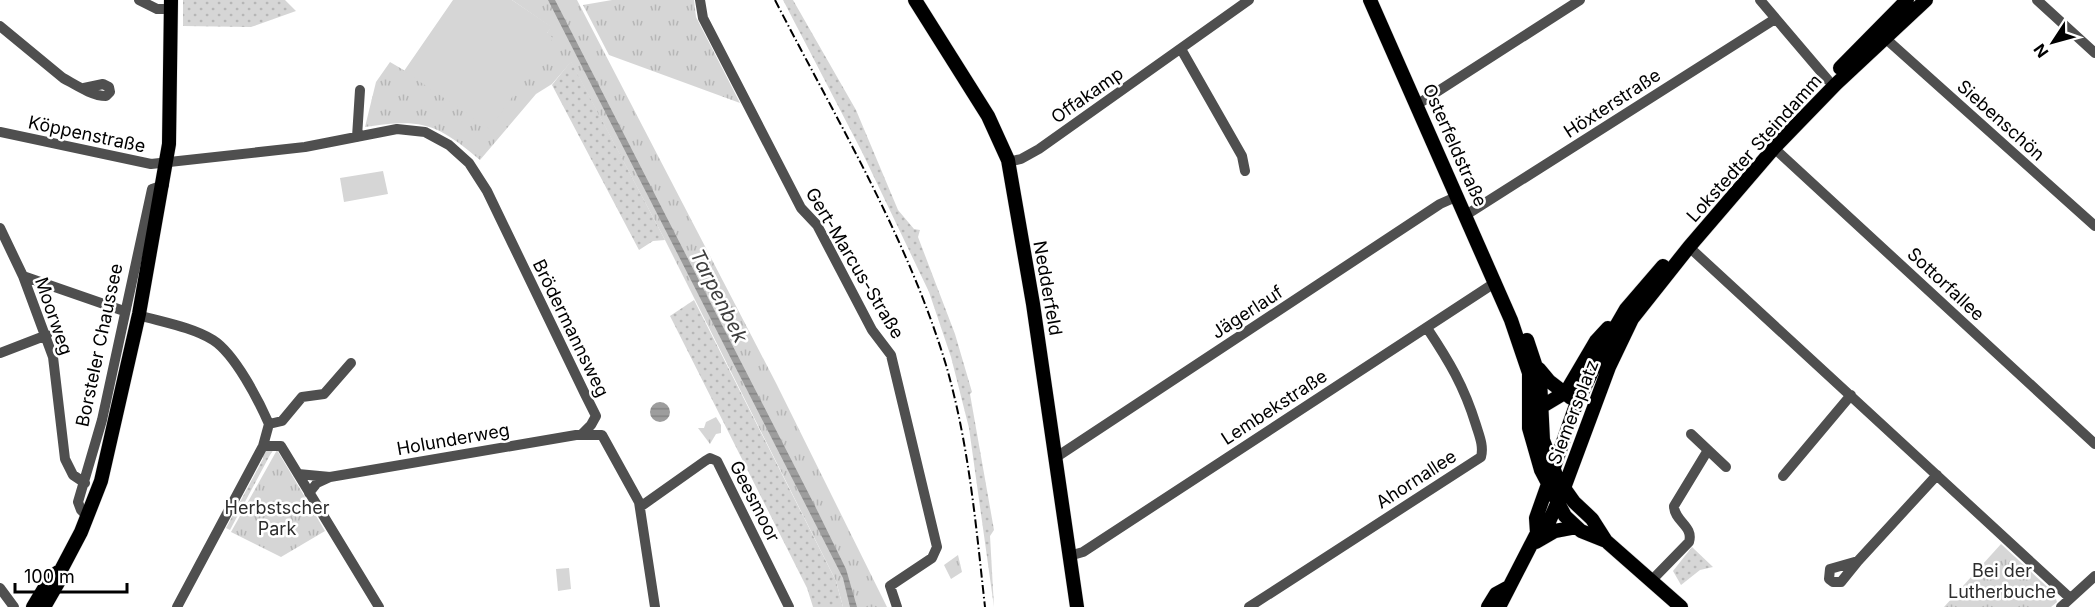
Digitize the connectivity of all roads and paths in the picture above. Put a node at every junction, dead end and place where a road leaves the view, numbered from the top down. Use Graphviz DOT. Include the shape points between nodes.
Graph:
graph roads {
  1 [pos="139,0"];
  2 [pos="700,0"];
  3 [pos="915,0"];
  4 [pos="1249,0"];
  5 [pos="1580,0"];
  6 [pos="1760,0"];
  7 [pos="1907,0"];
  8 [pos="1926,0"];
  9 [pos="2037,0"];
  10 [pos="1372,1"];
  11 [pos="171,5"];
  12 [pos="1775,19"];
  13 [pos="0,26"];
  14 [pos="1885,38"];
  15 [pos="1181,49"];
  16 [pos="2095,53"];
  17 [pos="1828,80"];
  18 [pos="84,88"];
  19 [pos="360,90"];
  20 [pos="1418,104"];
  21 [pos="0,132"];
  22 [pos="357,137"];
  23 [pos="1774,148"];
  24 [pos="167,162"];
  25 [pos="1008,162"];
  26 [pos="1245,171"];
  27 [pos="164,185"];
  28 [pos="1458,196"];
  29 [pos="1466,215"];
  30 [pos="2095,226"];
  31 [pos="0,228"];
  32 [pos="1689,247"];
  33 [pos="23,276"];
  34 [pos="1496,282"];
  35 [pos="1506,304"];
  36 [pos="124,311"];
  37 [pos="138,315"];
  38 [pos="1619,319"];
  39 [pos="1427,328"];
  40 [pos="1624,333"];
  41 [pos="47,335"];
  42 [pos="0,353"];
  43 [pos="351,363"];
  44 [pos="1538,368"];
  45 [pos="1566,392"];
  46 [pos="1851,395"];
  47 [pos="1576,405"];
  48 [pos="1540,408"];
  49 [pos="1528,422"];
  50 [pos="1585,427"];
  51 [pos="582,434"];
  52 [pos="1691,434"];
  53 [pos="268,438"];
  54 [pos="2095,444"];
  55 [pos="1708,450"];
  56 [pos="1055,458"];
  57 [pos="1726,467"];
  58 [pos="1552,468"];
  59 [pos="298,474"];
  60 [pos="1937,475"];
  61 [pos="1783,476"];
  62 [pos="330,477"];
  63 [pos="85,483"];
  64 [pos="309,493"];
  65 [pos="1557,493"];
  66 [pos="640,507"];
  67 [pos="87,517"];
  68 [pos="1576,527"];
  69 [pos="1534,539"];
  70 [pos="1606,541"];
  71 [pos="1069,556"];
  72 [pos="1858,561"];
  73 [pos="61,570"];
  74 [pos="2095,576"];
  75 [pos="1651,581"];
  76 [pos="0,588"];
  77 [pos="1507,588"];
  78 [pos="2070,598"];
  79 [pos="14,607"];
  80 [pos="33,607"];
  81 [pos="44,607"];
  82 [pos="177,607"];
  83 [pos="380,607"];
  84 [pos="655,607"];
  85 [pos="789,607"];
  86 [pos="897,607"];
  87 [pos="1077,607"];
  88 [pos="1249,607"];
  89 [pos="1488,607"];
  90 [pos="1499,607"];
  91 [pos="1681,607"];
  92 [pos="2061,607"];
  1 -- 11 [label="street" via="156,9"];
  2 -- 86 [label="street, Gert-Marcus-Straße" via="703,18 801,208 817,225 872,330 891,355 937,547 932,558 891,586"];
  3 -- 25 [label="main road, Nedderfeld" via="988,116"];
  4 -- 15 [label="street, Offakamp"];
  5 -- 20 [label="street"];
  6 -- 12 [label="street"];
  7 -- 17 [label="main road, Lokstedter Steindamm"];
  8 -- 14 [label="main road, Lokstedter Steindamm"];
  9 -- 16 [label="street"];
  10 -- 20 [label="main road, Osterfeldstraße"];
  11 -- 24 [label="main road, Borsteler Chaussee"];
  12 -- 17 [label="street"];
  12 -- 29 [label="street, Höxterstraße"];
  13 -- 18 [label="street" via="48,68"];
  14 -- 23 [label="main road, Lokstedter Steindamm"];
  14 -- 30 [label="street, Siebenschön"];
  15 -- 25 [label="street, Offakamp" via="1039,149"];
  15 -- 26 [label="street" via="1242,156"];
  17 -- 38 [label="main road, Lokstedter Steindamm"];
  19 -- 22 [label="street"];
  20 -- 28 [label="main road, Osterfeldstraße"];
  21 -- 24 [label="street, Köppenstraße" via="151,164"];
  22 -- 24 [label="street, Brödermannsweg" via="305,147"];
  22 -- 51 [label="street, Brödermannsweg" via="397,129 425,132 449,145 469,163 488,191 596,416"];
  23 -- 32 [label="main road, Lokstedter Steindamm"];
  23 -- 54 [label="street, Sottorfallee"];
  24 -- 27 [label="main road, Borsteler Chaussee"];
  25 -- 56 [label="main road, Nedderfeld"];
  27 -- 36 [label="street, Borsteler Chaussee" via="152,189"];
  27 -- 37 [label="main road, Borsteler Chaussee"];
  28 -- 29 [label="main road, Osterfeldstraße"];
  28 -- 56 [label="street, Jägerlauf" via="1440,204"];
  29 -- 34 [label="main road, Osterfeldstraße"];
  31 -- 33 [label="street, Moorweg"];
  32 -- 40 [label="main road, Lokstedter Steindamm"];
  32 -- 46 [label="street"];
  33 -- 36 [label="street"];
  33 -- 41 [label="street, Moorweg"];
  34 -- 35 [label="main road, Osterfeldstraße"];
  34 -- 39 [label="street, Lembekstraße"];
  35 -- 44 [label="main road, Osterfeldstraße"];
  35 -- 49 [label="main road, Osterfeldstraße" via="1529,373"];
  36 -- 63 [label="street, Borsteler Chaussee"];
  37 -- 53 [label="street" via="218,343 230,357"];
  37 -- 67 [label="main road, Borsteler Chaussee" via="104,470"];
  38 -- 45 [label="main road" via="1596,341"];
  38 -- 47 [label="main road, Siemersplatz"];
  39 -- 71 [label="street, Lembekstraße" via="1100,541"];
  39 -- 88 [label="street, Ahornallee" via="1467,394 1482,444 1481,457"];
  40 -- 50 [label="main road, Siemersplatz"];
  41 -- 42 [label="street"];
  41 -- 63 [label="street, Moorweg" via="65,459 73,475"];
  43 -- 53 [label="street" via="324,394 302,397"];
  44 -- 45 [label="main road"];
  44 -- 48 [label="main road, Osterfeldstraße"];
  45 -- 47 [label="main road"];
  45 -- 48 [label="main road"];
  46 -- 60 [label="street"];
  46 -- 61 [label="street"];
  47 -- 50 [label="main road"];
  47 -- 58 [label="main road, Siemersplatz"];
  48 -- 49 [label="main road"];
  48 -- 58 [label="main road, Osterfeldstraße" via="1543,440"];
  49 -- 65 [label="main road, Osterfeldstraße" via="1533,448"];
  50 -- 65 [label="main road, Siemersplatz"];
  51 -- 62 [label="street, Holunderweg"];
  51 -- 66 [label="street" via="596,433 606,438"];
  52 -- 55 [label="street"];
  53 -- 59 [label="street" via="281,446"];
  53 -- 82 [label="street"];
  55 -- 57 [label="street"];
  55 -- 75 [label="street" via="1674,506 1676,517 1688,528 1689,542"];
  56 -- 71 [label="main road, Nedderfeld"];
  58 -- 65 [label="main road, Siemersplatz"];
  59 -- 62 [label="street, Holunderweg"];
  59 -- 64 [label="street"];
  60 -- 72 [label="street"];
  60 -- 78 [label="street"];
  62 -- 64 [label="street, Holunderweg" via="317,483"];
  63 -- 67 [label="street, Borsteler Chaussee" via="78,502"];
  64 -- 83 [label="street"];
  65 -- 68 [label="main road"];
  65 -- 69 [label="main road" via="1548,524"];
  65 -- 70 [label="main road" via="1592,519"];
  66 -- 84 [label="street"];
  66 -- 85 [label="street, Geesmoor" via="710,458 717,461"];
  67 -- 73 [label="main road, Borsteler Chaussee"];
  68 -- 69 [label="main road"];
  68 -- 70 [label="main road"];
  69 -- 77 [label="main road"];
  70 -- 75 [label="main road"];
  71 -- 87 [label="main road, Nedderfeld"];
  73 -- 80 [label="main road, Borsteler Chaussee" via="51,577"];
  73 -- 81 [label="main road, Borsteler Chaussee"];
  74 -- 78 [label="street"];
  75 -- 91 [label="main road"];
  76 -- 79 [label="street"];
  77 -- 89 [label="main road" via="1496,594"];
  77 -- 90 [label="main road"];
  78 -- 92 [label="street"];
}
